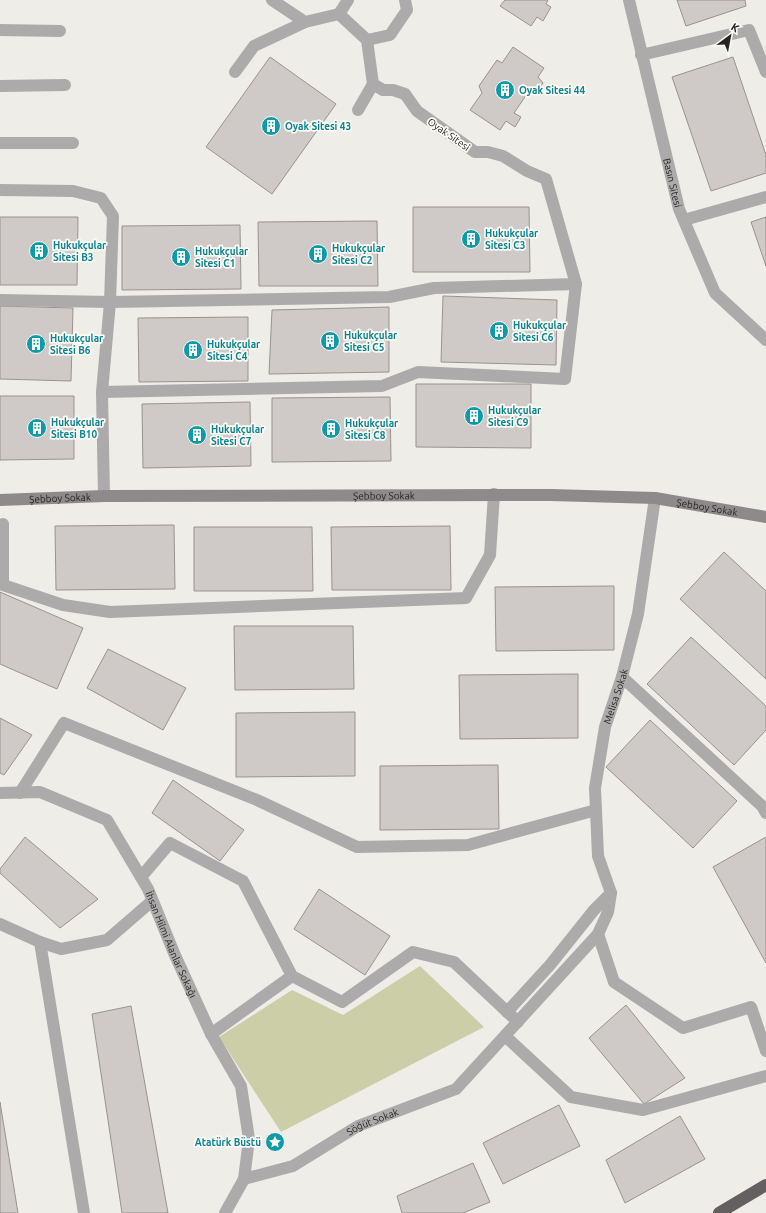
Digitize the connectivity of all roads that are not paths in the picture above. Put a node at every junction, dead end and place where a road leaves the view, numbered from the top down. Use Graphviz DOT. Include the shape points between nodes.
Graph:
graph roads {
  1 [pos="272,0"];
  2 [pos="348,0"];
  3 [pos="405,0"];
  4 [pos="629,0"];
  5 [pos="340,14"];
  6 [pos="305,22"];
  7 [pos="0,30"];
  8 [pos="60,31"];
  9 [pos="367,40"];
  10 [pos="641,55"];
  11 [pos="235,72"];
  12 [pos="766,72"];
  13 [pos="373,84"];
  14 [pos="65,85"];
  15 [pos="0,86"];
  16 [pos="358,110"];
  17 [pos="0,143"];
  18 [pos="73,143"];
  19 [pos="0,190"];
  20 [pos="766,197"];
  21 [pos="684,220"];
  22 [pos="576,284"];
  23 [pos="0,300"];
  24 [pos="110,302"];
  25 [pos="766,340"];
  26 [pos="102,392"];
  27 [pos="494,494"];
  28 [pos="104,496"];
  29 [pos="655,498"];
  30 [pos="0,500"];
  31 [pos="766,517"];
  32 [pos="4,524"];
  33 [pos="622,677"];
  34 [pos="0,793"];
  35 [pos="20,793"];
  36 [pos="596,810"];
  37 [pos="766,813"];
  38 [pos="141,877"];
  39 [pos="611,893"];
  40 [pos="152,901"];
  41 [pos="0,924"];
  42 [pos="598,934"];
  43 [pos="40,942"];
  44 [pos="292,976"];
  45 [pos="507,1012"];
  46 [pos="518,1022"];
  47 [pos="211,1034"];
  48 [pos="505,1036"];
  49 [pos="766,1051"];
  50 [pos="766,1076"];
  51 [pos="244,1179"];
  52 [pos="766,1185"];
  53 [pos="84,1213"];
  54 [pos="225,1213"];
  55 [pos="719,1213"];
  1 -- 6 [label="street"];
  2 -- 5 [label="street"];
  3 -- 9 [label="street" via="407,10 390,35"];
  4 -- 10 [label="street, Basın Sitesi"];
  5 -- 6 [label="street"];
  5 -- 9 [label="street"];
  6 -- 11 [label="street" via="254,46"];
  7 -- 8 [label="street"];
  9 -- 13 [label="street"];
  10 -- 12 [label="street" via="750,30"];
  10 -- 21 [label="street, Basın Sitesi" via="679,209"];
  13 -- 16 [label="street"];
  13 -- 22 [label="street, Oyak Sitesi" via="383,90 405,94 417,111 475,152 503,156 546,179"];
  14 -- 15 [label="street"];
  17 -- 18 [label="street"];
  19 -- 24 [label="street" via="73,191 101,198 113,216"];
  20 -- 21 [label="street"];
  21 -- 25 [label="street, Basın Sitesi" via="715,293"];
  22 -- 24 [label="street" via="434,288 389,297"];
  22 -- 26 [label="street" via="565,379 418,372 382,386"];
  23 -- 24 [label="street"];
  24 -- 26 [label="street"];
  26 -- 28 [label="street"];
  27 -- 28 [label="street, Şebboy Sokak"];
  27 -- 29 [label="street, Şebboy Sokak"];
  27 -- 32 [label="street" via="490,555 466,598 110,612 63,605 3,585"];
  28 -- 30 [label="street, Şebboy Sokak"];
  29 -- 31 [label="street, Şebboy Sokak"];
  29 -- 33 [label="street, Melisa Sokak" via="638,614"];
  33 -- 36 [label="street, Melisa Sokak" via="605,727 595,788"];
  33 -- 37 [label="street" via="762,806"];
  34 -- 35 [label="street, İhsan Hilmi Alanlar Sokağı"];
  35 -- 36 [label="street" via="64,723 257,800 356,847 468,845"];
  35 -- 38 [label="street, İhsan Hilmi Alanlar Sokağı" via="40,792 107,820"];
  36 -- 39 [label="street, Melisa Sokak" via="598,856"];
  38 -- 40 [label="street, İhsan Hilmi Alanlar Sokağı"];
  38 -- 44 [label="street" via="170,843 242,881"];
  39 -- 42 [label="street, Söğüt Sokak" via="608,912"];
  39 -- 45 [label="street"];
  40 -- 43 [label="street" via="107,940 61,949"];
  40 -- 47 [label="street, İhsan Hilmi Alanlar Sokağı"];
  41 -- 43 [label="street"];
  42 -- 46 [label="street, Söğüt Sokak"];
  42 -- 49 [label="street" via="614,982 683,1028 751,1007"];
  43 -- 53 [label="street"];
  44 -- 45 [label="street" via="342,1002 413,952 454,962"];
  44 -- 47 [label="street"];
  45 -- 46 [label="street"];
  46 -- 48 [label="street, Söğüt Sokak"];
  47 -- 51 [label="street, İhsan Hilmi Alanlar Sokağı" via="241,1086 249,1139"];
  48 -- 50 [label="street" via="571,1097 643,1110"];
  48 -- 51 [label="street, Söğüt Sokak" via="456,1089 358,1126 293,1166"];
  51 -- 54 [label="street"];
  52 -- 55 [label="highway"];
}
